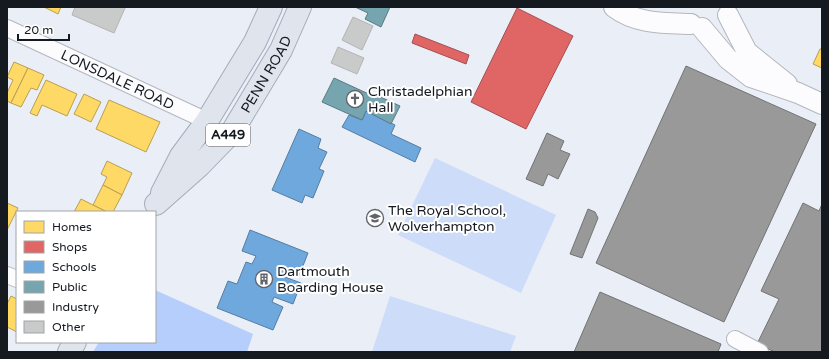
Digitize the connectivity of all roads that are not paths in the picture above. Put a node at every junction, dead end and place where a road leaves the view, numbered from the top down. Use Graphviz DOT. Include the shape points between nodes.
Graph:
graph roads {
  1 [pos="271,7"];
  2 [pos="300,7"];
  3 [pos="614,7"];
  4 [pos="680,7"];
  5 [pos="729,11"];
  6 [pos="697,26"];
  7 [pos="7,28"];
  8 [pos="798,93"];
  9 [pos="822,104"];
  10 [pos="207,121"];
  11 [pos="154,208"];
  12 [pos="735,339"];
  13 [pos="74,343"];
  14 [pos="69,352"];
  15 [pos="760,352"];
  1 -- 10 [label="highway, PENN ROAD / A449" via="255,42"];
  2 -- 11 [label="highway, PENN ROAD / A449" via="281,50 232,132"];
  3 -- 6 [label="street" via="622,13 648,22"];
  4 -- 6 [label="street" via="684,19"];
  5 -- 6 [label="street" via="717,25"];
  5 -- 8 [label="street" via="747,52"];
  6 -- 8 [label="street" via="728,59 751,76"];
  7 -- 10 [label="street, LONSDALE ROAD"];
  8 -- 9 [label="street"];
  10 -- 11 [label="highway, PENN ROAD / A449" via="181,156"];
  12 -- 15 [label="street"];
  13 -- 14 [label="highway"];
}
